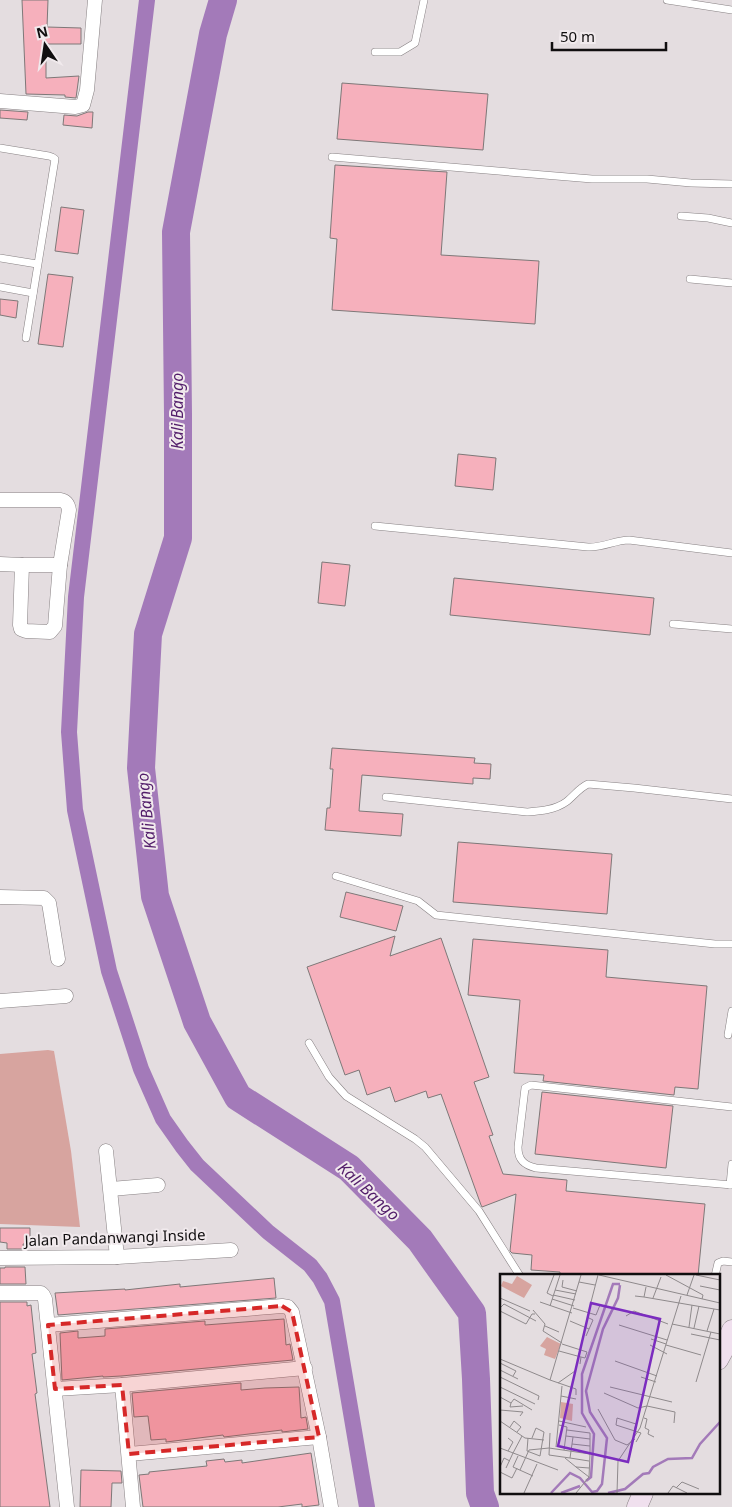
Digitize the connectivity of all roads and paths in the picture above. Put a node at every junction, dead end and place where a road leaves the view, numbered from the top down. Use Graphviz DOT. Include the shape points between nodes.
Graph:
graph roads {
  1 [pos="95,0"];
  2 [pos="424,0"];
  3 [pos="667,0"];
  4 [pos="732,10"];
  5 [pos="375,52"];
  6 [pos="0,101"];
  7 [pos="0,148"];
  8 [pos="332,157"];
  9 [pos="732,184"];
  10 [pos="681,216"];
  11 [pos="732,223"];
  12 [pos="0,258"];
  13 [pos="37,264"];
  14 [pos="690,279"];
  15 [pos="732,283"];
  16 [pos="0,287"];
  17 [pos="33,293"];
  18 [pos="26,338"];
  19 [pos="0,500"];
  20 [pos="375,526"];
  21 [pos="732,553"];
  22 [pos="0,564"];
  23 [pos="22,565"];
  24 [pos="60,565"];
  25 [pos="673,624"];
  26 [pos="732,629"];
  27 [pos="386,797"];
  28 [pos="732,800"];
  29 [pos="336,876"];
  30 [pos="0,897"];
  31 [pos="732,944"];
  32 [pos="58,959"];
  33 [pos="66,996"];
  34 [pos="0,1001"];
  35 [pos="732,1010"];
  36 [pos="728,1035"];
  37 [pos="309,1044"];
  38 [pos="732,1108"];
  39 [pos="106,1151"];
  40 [pos="732,1164"];
  41 [pos="158,1185"];
  42 [pos="731,1185"];
  43 [pos="111,1189"];
  44 [pos="232,1250"];
  45 [pos="117,1257"];
  46 [pos="0,1258"];
  47 [pos="732,1262"];
  48 [pos="519,1274"];
  49 [pos="715,1274"];
  50 [pos="0,1293"];
  51 [pos="48,1325"];
  52 [pos="732,1330"];
  53 [pos="720,1356"];
  54 [pos="305,1368"];
  55 [pos="122,1385"];
  56 [pos="55,1389"];
  57 [pos="319,1438"];
  58 [pos="129,1454"];
  59 [pos="643,1494"];
  60 [pos="67,1507"];
  61 [pos="133,1507"];
  62 [pos="331,1507"];
  63 [pos="637,1507"];
  1 -- 6 [label="street" via="88,90 83,105"];
  2 -- 5 [label="lane" via="415,43 400,52"];
  3 -- 4 [label="lane"];
  7 -- 13 [label="lane" via="55,159"];
  8 -- 9 [label="lane" via="592,179"];
  10 -- 11 [label="lane"];
  12 -- 13 [label="lane"];
  13 -- 17 [label="lane"];
  14 -- 15 [label="lane"];
  16 -- 17 [label="lane"];
  17 -- 18 [label="lane"];
  19 -- 24 [label="street" via="66,502 69,510"];
  20 -- 21 [label="lane" via="597,548 629,540"];
  22 -- 23 [label="street"];
  23 -- 24 [label="street"];
  23 -- 24 [label="street" via="21,628 50,632 55,626"];
  25 -- 26 [label="lane"];
  27 -- 28 [label="lane" via="527,812 560,806 588,784"];
  29 -- 31 [label="lane" via="418,901 436,915"];
  30 -- 32 [label="street" via="44,898 49,903"];
  33 -- 34 [label="street"];
  35 -- 36 [label="lane"];
  37 -- 48 [label="lane" via="329,1077 346,1096 426,1147 479,1211"];
  38 -- 42 [label="lane" via="531,1085 525,1088 518,1147 522,1162 536,1168"];
  39 -- 43 [label="street"];
  40 -- 42 [label="lane"];
  41 -- 43 [label="street"];
  43 -- 45 [label="street"];
  44 -- 45 [label="street, Jalan Pandanwangi Inside"];
  45 -- 46 [label="street, Jalan Pandanwangi Inside"];
  47 -- 49 [label="lane" via="718,1263"];
  50 -- 51 [label="street" via="41,1293 45,1299"];
  51 -- 54 [label="street" via="285,1306 292,1312"];
  51 -- 56 [label="street"];
  52 -- 53 [label="street"];
  54 -- 55 [label="street"];
  54 -- 57 [label="street"];
  55 -- 56 [label="street"];
  55 -- 58 [label="street"];
  56 -- 60 [label="street"];
  57 -- 58 [label="street"];
  57 -- 62 [label="street"];
  58 -- 61 [label="street"];
  59 -- 63 [label="street"];
}
